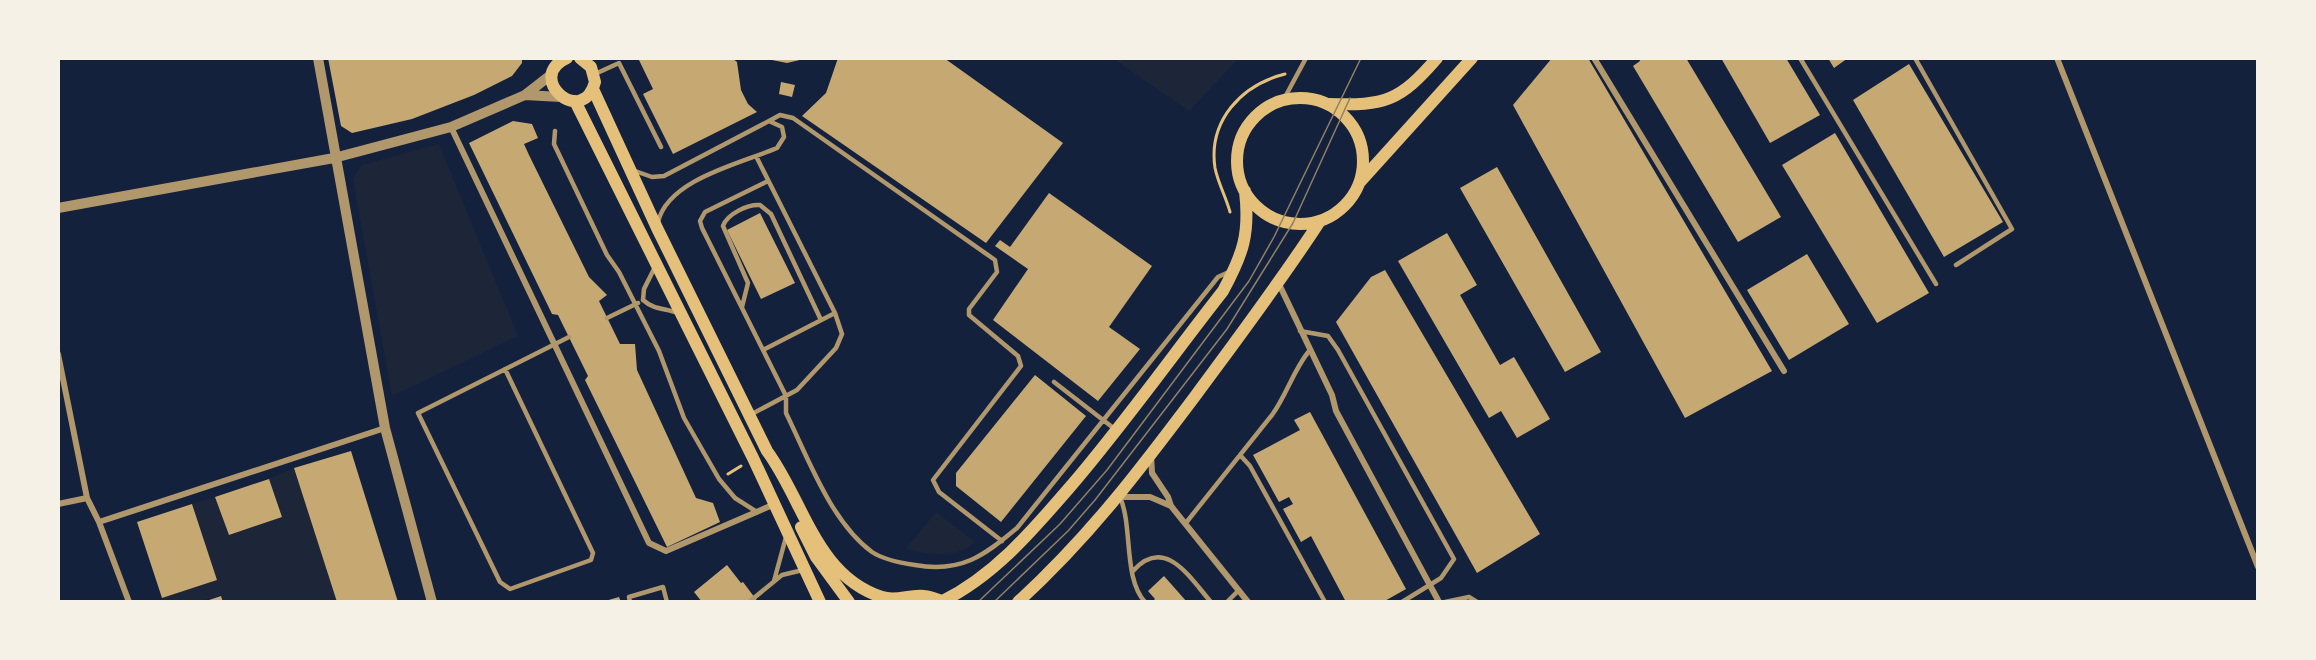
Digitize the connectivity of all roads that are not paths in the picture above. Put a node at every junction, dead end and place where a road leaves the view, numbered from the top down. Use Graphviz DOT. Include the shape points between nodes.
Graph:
graph roads {
  1 [pos="318,58"];
  2 [pos="580,58"];
  3 [pos="1306,58"];
  4 [pos="1437,58"];
  5 [pos="1472,58"];
  6 [pos="1594,58"];
  7 [pos="1800,58"];
  8 [pos="1915,58"];
  9 [pos="2057,58"];
  10 [pos="561,60"];
  11 [pos="552,74"];
  12 [pos="595,74"];
  13 [pos="593,89"];
  14 [pos="525,95"];
  15 [pos="561,97"];
  16 [pos="1284,99"];
  17 [pos="575,101"];
  18 [pos="1328,104"];
  19 [pos="769,121"];
  20 [pos="452,127"];
  21 [pos="555,131"];
  22 [pos="661,147"];
  23 [pos="756,156"];
  24 [pos="334,158"];
  25 [pos="629,169"];
  26 [pos="768,181"];
  27 [pos="1359,183"];
  28 [pos="1245,191"];
  29 [pos="58,208"];
  30 [pos="1320,221"];
  31 [pos="657,228"];
  32 [pos="657,263"];
  33 [pos="1956,266"];
  34 [pos="1236,268"];
  35 [pos="1278,284"];
  36 [pos="1936,284"];
  37 [pos="643,300"];
  38 [pos="635,304"];
  39 [pos="742,307"];
  40 [pos="835,313"];
  41 [pos="683,315"];
  42 [pos="607,318"];
  43 [pos="821,320"];
  44 [pos="1300,331"];
  45 [pos="569,337"];
  46 [pos="554,345"];
  47 [pos="1162,348"];
  48 [pos="763,350"];
  49 [pos="1309,351"];
  50 [pos="58,354"];
  51 [pos="1173,357"];
  52 [pos="505,369"];
  53 [pos="1784,371"];
  54 [pos="1054,382"];
  55 [pos="786,396"];
  56 [pos="750,416"];
  57 [pos="1104,421"];
  58 [pos="385,428"];
  59 [pos="1117,431"];
  60 [pos="767,451"];
  61 [pos="1151,454"];
  62 [pos="1240,455"];
  63 [pos="1120,497"];
  64 [pos="87,498"];
  65 [pos="58,504"];
  66 [pos="776,504"];
  67 [pos="1171,507"];
  68 [pos="757,512"];
  69 [pos="99,522"];
  70 [pos="1185,524"];
  71 [pos="788,529"];
  72 [pos="1002,541"];
  73 [pos="2258,567"];
  74 [pos="806,570"];
  75 [pos="1133,571"];
  76 [pos="773,582"];
  77 [pos="1432,584"];
  78 [pos="1239,590"];
  79 [pos="941,601"];
  80 [pos="129,602"];
  81 [pos="432,602"];
  82 [pos="630,602"];
  83 [pos="667,602"];
  84 [pos="749,602"];
  85 [pos="820,602"];
  86 [pos="849,602"];
  87 [pos="1018,602"];
  88 [pos="1144,602"];
  89 [pos="1211,602"];
  90 [pos="1227,602"];
  91 [pos="1248,602"];
  92 [pos="1325,602"];
  93 [pos="1402,602"];
  94 [pos="1439,602"];
  95 [pos="1445,602"];
  96 [pos="1477,602"];
  1 -- 24 [label="street"];
  2 -- 12 [label="main road"];
  3 -- 16 [label="lane"];
  4 -- 18 [label="main road" via="1412,86 1392,98 1362,105"];
  5 -- 27 [label="main road"];
  6 -- 53 [label="street"];
  7 -- 36 [label="lane"];
  8 -- 33 [label="lane" via="2012,229"];
  9 -- 73 [label="street"];
  10 -- 11 [label="main road"];
  11 -- 14 [label="street"];
  11 -- 15 [label="main road" via="553,87"];
  12 -- 13 [label="main road"];
  12 -- 22 [label="lane" via="619,63"];
  13 -- 17 [label="main road" via="582,100"];
  13 -- 25 [label="main road"];
  14 -- 15 [label="street"];
  14 -- 20 [label="street"];
  15 -- 17 [label="main road"];
  16 -- 18 [label="main road" via="1314,99"];
  16 -- 28 [label="main road" via="1256,115 1243,136 1237,159"];
  17 -- 32 [label="main road"];
  18 -- 27 [label="main road" via="1354,128 1360,141 1363,169"];
  19 -- 23 [label="lane" via="782,127 783,141 777,148"];
  19 -- 25 [label="lane" via="664,176 652,177"];
  19 -- 72 [label="lane" via="780,115 793,118 995,260 996,272 969,309 969,315 1018,356 1021,366 933,480 939,492"];
  20 -- 24 [label="street"];
  20 -- 46 [label="street"];
  21 -- 38 [label="lane" via="554,144"];
  23 -- 26 [label="lane"];
  23 -- 31 [label="lane" via="742,158 677,193 660,214"];
  24 -- 29 [label="street"];
  24 -- 58 [label="street"];
  25 -- 31 [label="main road"];
  26 -- 39 [label="lane" via="705,212 700,221"];
  26 -- 40 [label="lane"];
  27 -- 30 [label="main road" via="1344,206"];
  28 -- 30 [label="main road" via="1254,204 1281,221"];
  28 -- 34 [label="main road" via="1247,234"];
  30 -- 35 [label="main road"];
  31 -- 56 [label="main road"];
  32 -- 37 [label="lane" via="644,288"];
  32 -- 41 [label="main road"];
  34 -- 47 [label="lane" via="1218,277"];
  34 -- 51 [label="main road"];
  35 -- 44 [label="street"];
  35 -- 61 [label="main road"];
  37 -- 38 [label="lane"];
  37 -- 41 [label="lane" via="653,309"];
  38 -- 42 [label="lane"];
  38 -- 68 [label="lane" via="659,351 684,418 719,479 735,498"];
  39 -- 43 [label="lane" via="748,283 723,226 729,217 750,205 760,205 771,214"];
  39 -- 48 [label="lane"];
  40 -- 43 [label="lane"];
  40 -- 55 [label="lane" via="842,334 836,348 797,390"];
  41 -- 66 [label="main road"];
  43 -- 48 [label="lane"];
  44 -- 49 [label="street"];
  44 -- 77 [label="lane" via="1328,336 1338,350 1454,559"];
  45 -- 46 [label="lane"];
  46 -- 52 [label="lane"];
  46 -- 68 [label="street" via="645,538 654,548 666,551"];
  47 -- 51 [label="lane"];
  47 -- 57 [label="lane"];
  48 -- 55 [label="lane"];
  49 -- 62 [label="lane" via="1296,367 1284,398"];
  49 -- 77 [label="street" via="1336,411"];
  50 -- 64 [label="street"];
  51 -- 59 [label="main road"];
  52 -- 52 [label="lane" via="418,413 500,582 510,589 591,560 593,553"];
  54 -- 57 [label="lane"];
  55 -- 56 [label="lane"];
  55 -- 72 [label="lane" via="786,413 841,521 874,553 897,562 946,568 968,563"];
  56 -- 60 [label="main road"];
  57 -- 59 [label="lane"];
  57 -- 72 [label="lane" via="1038,504"];
  58 -- 69 [label="street"];
  58 -- 81 [label="street"];
  59 -- 79 [label="main road" via="1024,540 979,579"];
  60 -- 79 [label="main road" via="780,468 816,539 846,576 885,598 923,596"];
  60 -- 86 [label="main road" via="772,471 816,557"];
  61 -- 63 [label="main road"];
  61 -- 67 [label="street" via="1152,473"];
  62 -- 70 [label="lane"];
  62 -- 92 [label="lane" via="1250,466"];
  63 -- 67 [label="street" via="1150,497"];
  63 -- 75 [label="lane" via="1126,512"];
  63 -- 87 [label="main road" via="1073,550"];
  64 -- 65 [label="street"];
  64 -- 69 [label="street"];
  66 -- 68 [label="street"];
  66 -- 71 [label="main road"];
  67 -- 70 [label="street"];
  69 -- 80 [label="street"];
  70 -- 78 [label="street"];
  71 -- 74 [label="main road"];
  71 -- 76 [label="lane"];
  74 -- 76 [label="lane" via="782,575"];
  74 -- 85 [label="main road"];
  75 -- 88 [label="lane"];
  75 -- 89 [label="lane" via="1155,557 1173,560"];
  76 -- 84 [label="lane"];
  77 -- 93 [label="lane"];
  77 -- 94 [label="street"];
  78 -- 90 [label="lane"];
  78 -- 91 [label="street"];
  82 -- 83 [label="lane" via="629,597 663,587"];
  95 -- 96 [label="lane" via="1469,597"];
}
